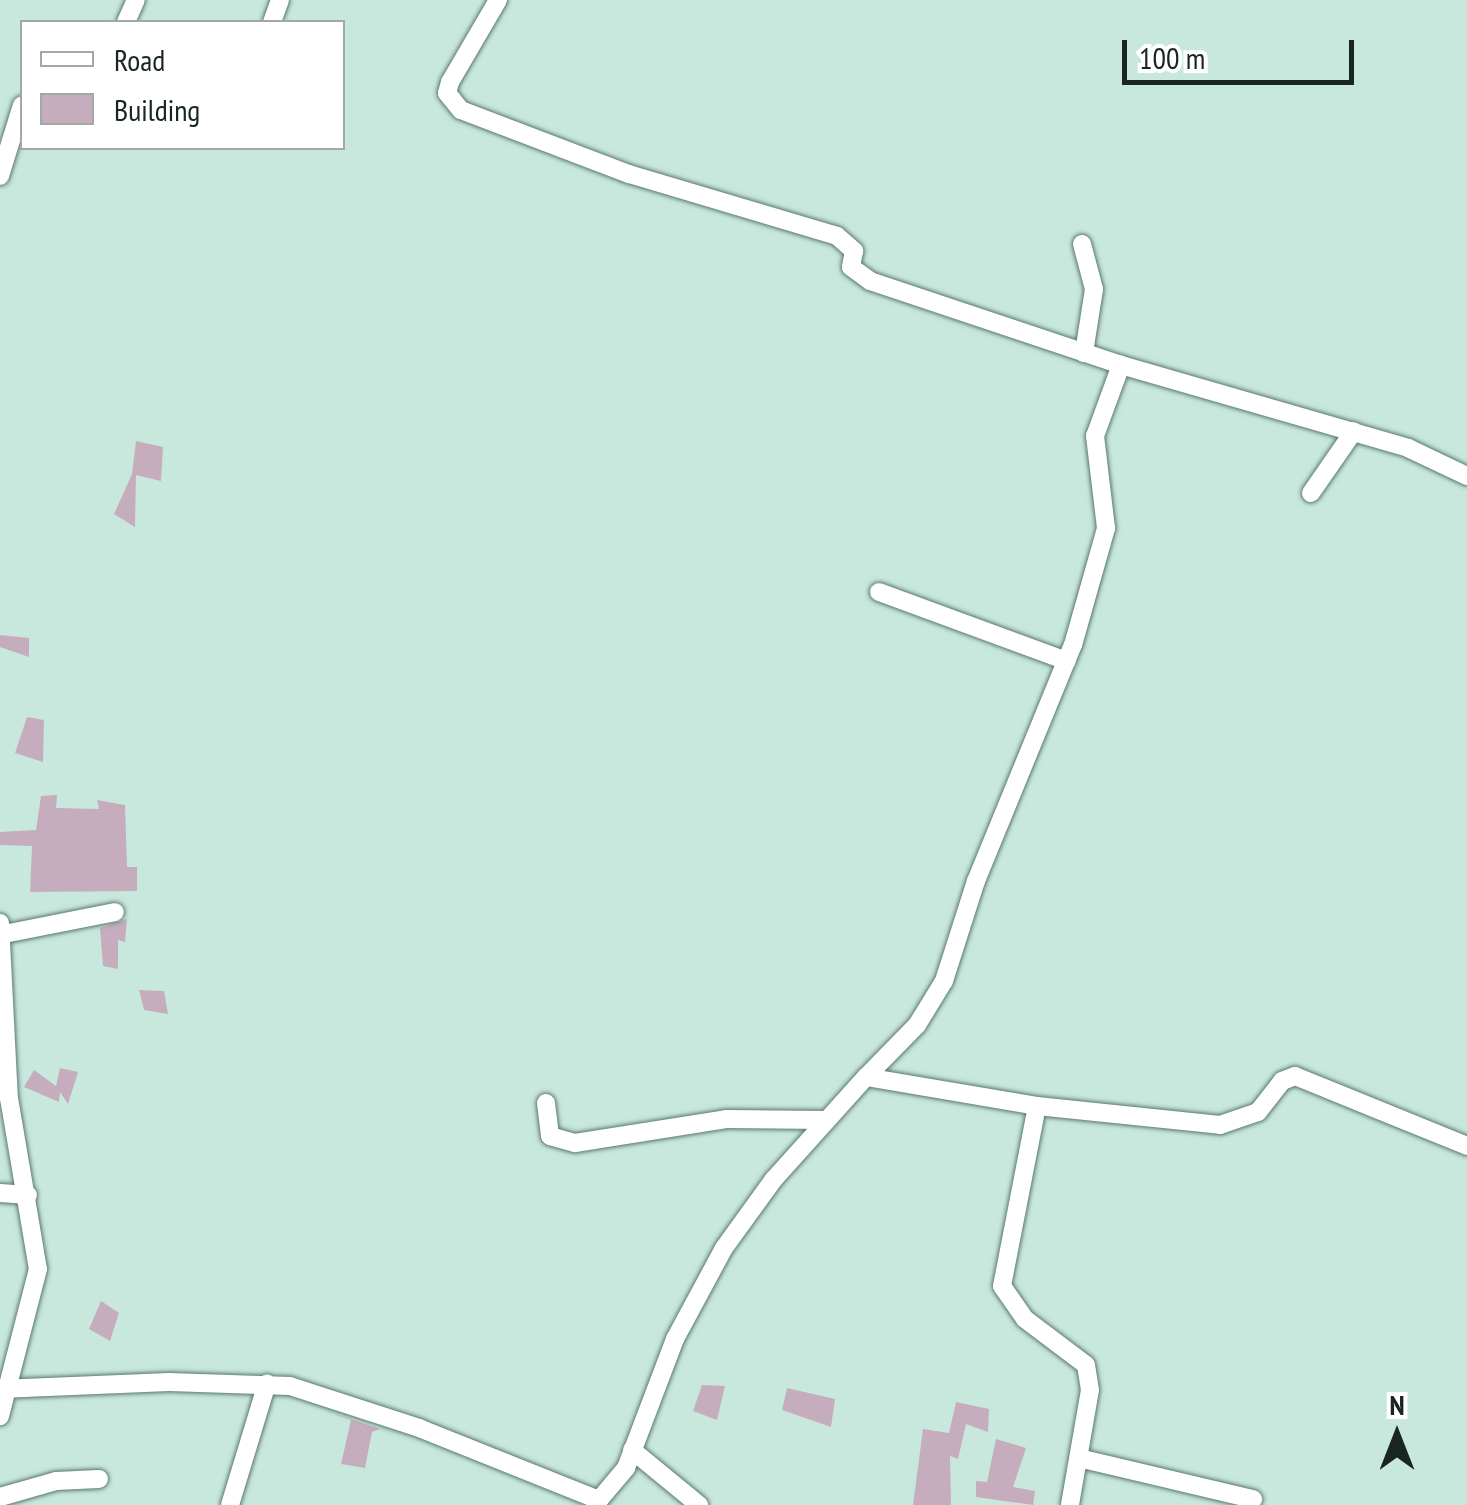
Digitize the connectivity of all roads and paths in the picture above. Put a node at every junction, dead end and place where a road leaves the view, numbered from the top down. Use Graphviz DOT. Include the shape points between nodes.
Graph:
graph roads {
  1 [pos="498,0"];
  2 [pos="20,111"];
  3 [pos="0,176"];
  4 [pos="1082,244"];
  5 [pos="1084,353"];
  6 [pos="1121,365"];
  7 [pos="1354,431"];
  8 [pos="1467,476"];
  9 [pos="1311,493"];
  10 [pos="879,592"];
  11 [pos="1067,660"];
  12 [pos="115,912"];
  13 [pos="2,928"];
  14 [pos="4,1069"];
  15 [pos="866,1077"];
  16 [pos="546,1104"];
  17 [pos="1037,1106"];
  18 [pos="825,1120"];
  19 [pos="1467,1146"];
  20 [pos="0,1194"];
  21 [pos="28,1195"];
  22 [pos="267,1383"];
  23 [pos="5,1388"];
  24 [pos="0,1416"];
  25 [pos="632,1450"];
  26 [pos="1079,1458"];
  27 [pos="99,1478"];
  28 [pos="0,1497"];
  29 [pos="1254,1499"];
  30 [pos="606,1500"];
  31 [pos="230,1505"];
  32 [pos="699,1505"];
  33 [pos="1070,1505"];
  1 -- 5 [label="street" via="450,82 447,94 460,110 629,174 837,236 850,243 857,274"];
  2 -- 3 [label="street"];
  4 -- 5 [label="street" via="1094,289"];
  5 -- 6 [label="street"];
  6 -- 7 [label="street"];
  6 -- 11 [label="street" via="1095,436 1106,528"];
  7 -- 8 [label="street"];
  7 -- 9 [label="street"];
  10 -- 11 [label="street"];
  11 -- 15 [label="street" via="976,881 944,981 917,1025"];
  12 -- 13 [label="street"];
  13 -- 14 [label="street"];
  14 -- 21 [label="street"];
  15 -- 17 [label="street"];
  15 -- 18 [label="street"];
  16 -- 18 [label="street" via="550,1136 575,1143 726,1119"];
  17 -- 19 [label="street" via="1230,1124 1258,1112 1282,1081 1295,1076"];
  17 -- 26 [label="street" via="1002,1286 1025,1319 1086,1366 1090,1390"];
  18 -- 25 [label="street" via="724,1248 675,1338"];
  20 -- 21 [label="street"];
  21 -- 23 [label="street" via="38,1269"];
  22 -- 23 [label="street"];
  22 -- 30 [label="street" via="402,1421 578,1496"];
  22 -- 31 [label="street"];
  23 -- 24 [label="street"];
  25 -- 30 [label="street"];
  25 -- 32 [label="street"];
  26 -- 29 [label="street"];
  26 -- 33 [label="street"];
  27 -- 28 [label="street" via="56,1481"];
}
